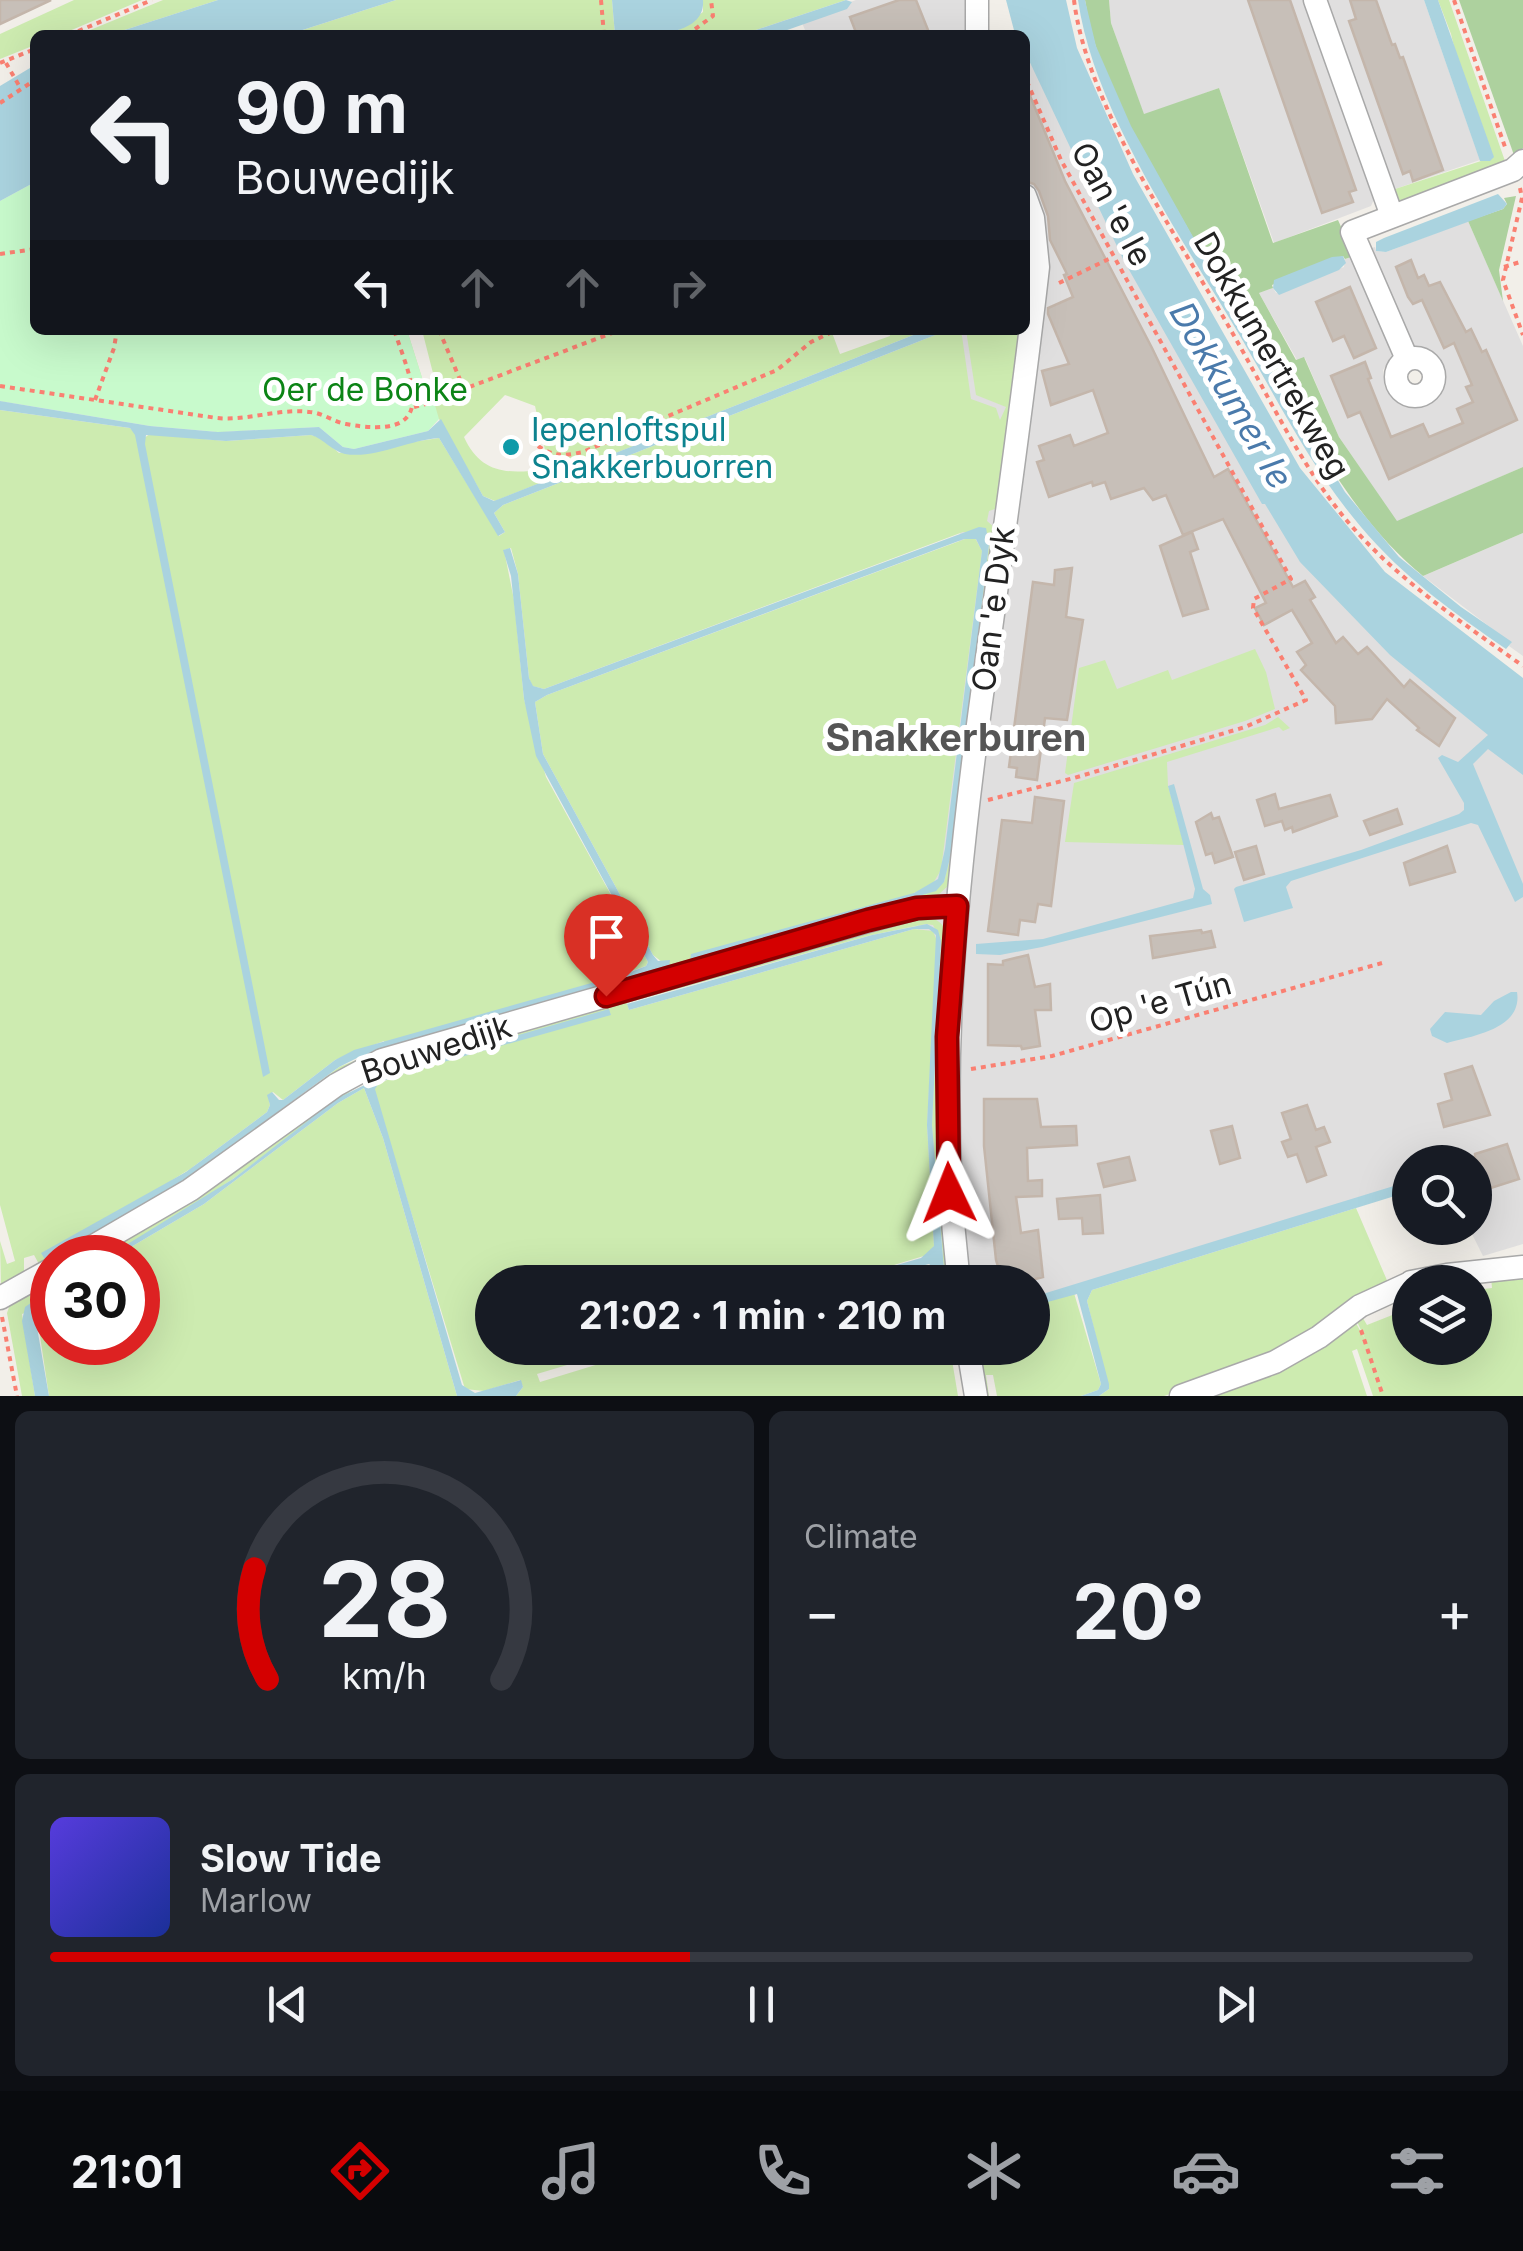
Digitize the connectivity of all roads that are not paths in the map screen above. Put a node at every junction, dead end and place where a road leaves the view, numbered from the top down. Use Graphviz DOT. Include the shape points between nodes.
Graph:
graph roads {
  1 [pos="977,0"];
  2 [pos="1316,0"];
  3 [pos="977,30"];
  4 [pos="1518,166"];
  5 [pos="1030,214"];
  6 [pos="1392,216"];
  7 [pos="1030,294"];
  8 [pos="1025,335"];
  9 [pos="1408,359"];
  10 [pos="957,906"];
  11 [pos="113,1235"];
  12 [pos="957,1265"];
  13 [pos="1523,1267"];
  14 [pos="1492,1270"];
  15 [pos="30,1283"];
  16 [pos="1392,1292"];
  17 [pos="0,1301"];
  18 [pos="971,1365"];
  19 [pos="976,1396"];
  20 [pos="1181,1396"];
  1 -- 3 [label="street"];
  2 -- 6 [label="street"];
  4 -- 6 [label="street"];
  5 -- 7 [label="street, Oan 'e Dyk" via="1037,240"];
  6 -- 9 [label="street" via="1352,232"];
  8 -- 10 [label="street, Oan 'e Dyk"];
  10 -- 11 [label="street, Bouwedijk" via="868,920 382,1060"];
  10 -- 12 [label="street, Oan 'e Dyk" via="947,1073"];
  13 -- 14 [label="street"];
  15 -- 17 [label="street"];
  16 -- 20 [label="street" via="1276,1362"];
  18 -- 19 [label="street"];
}
